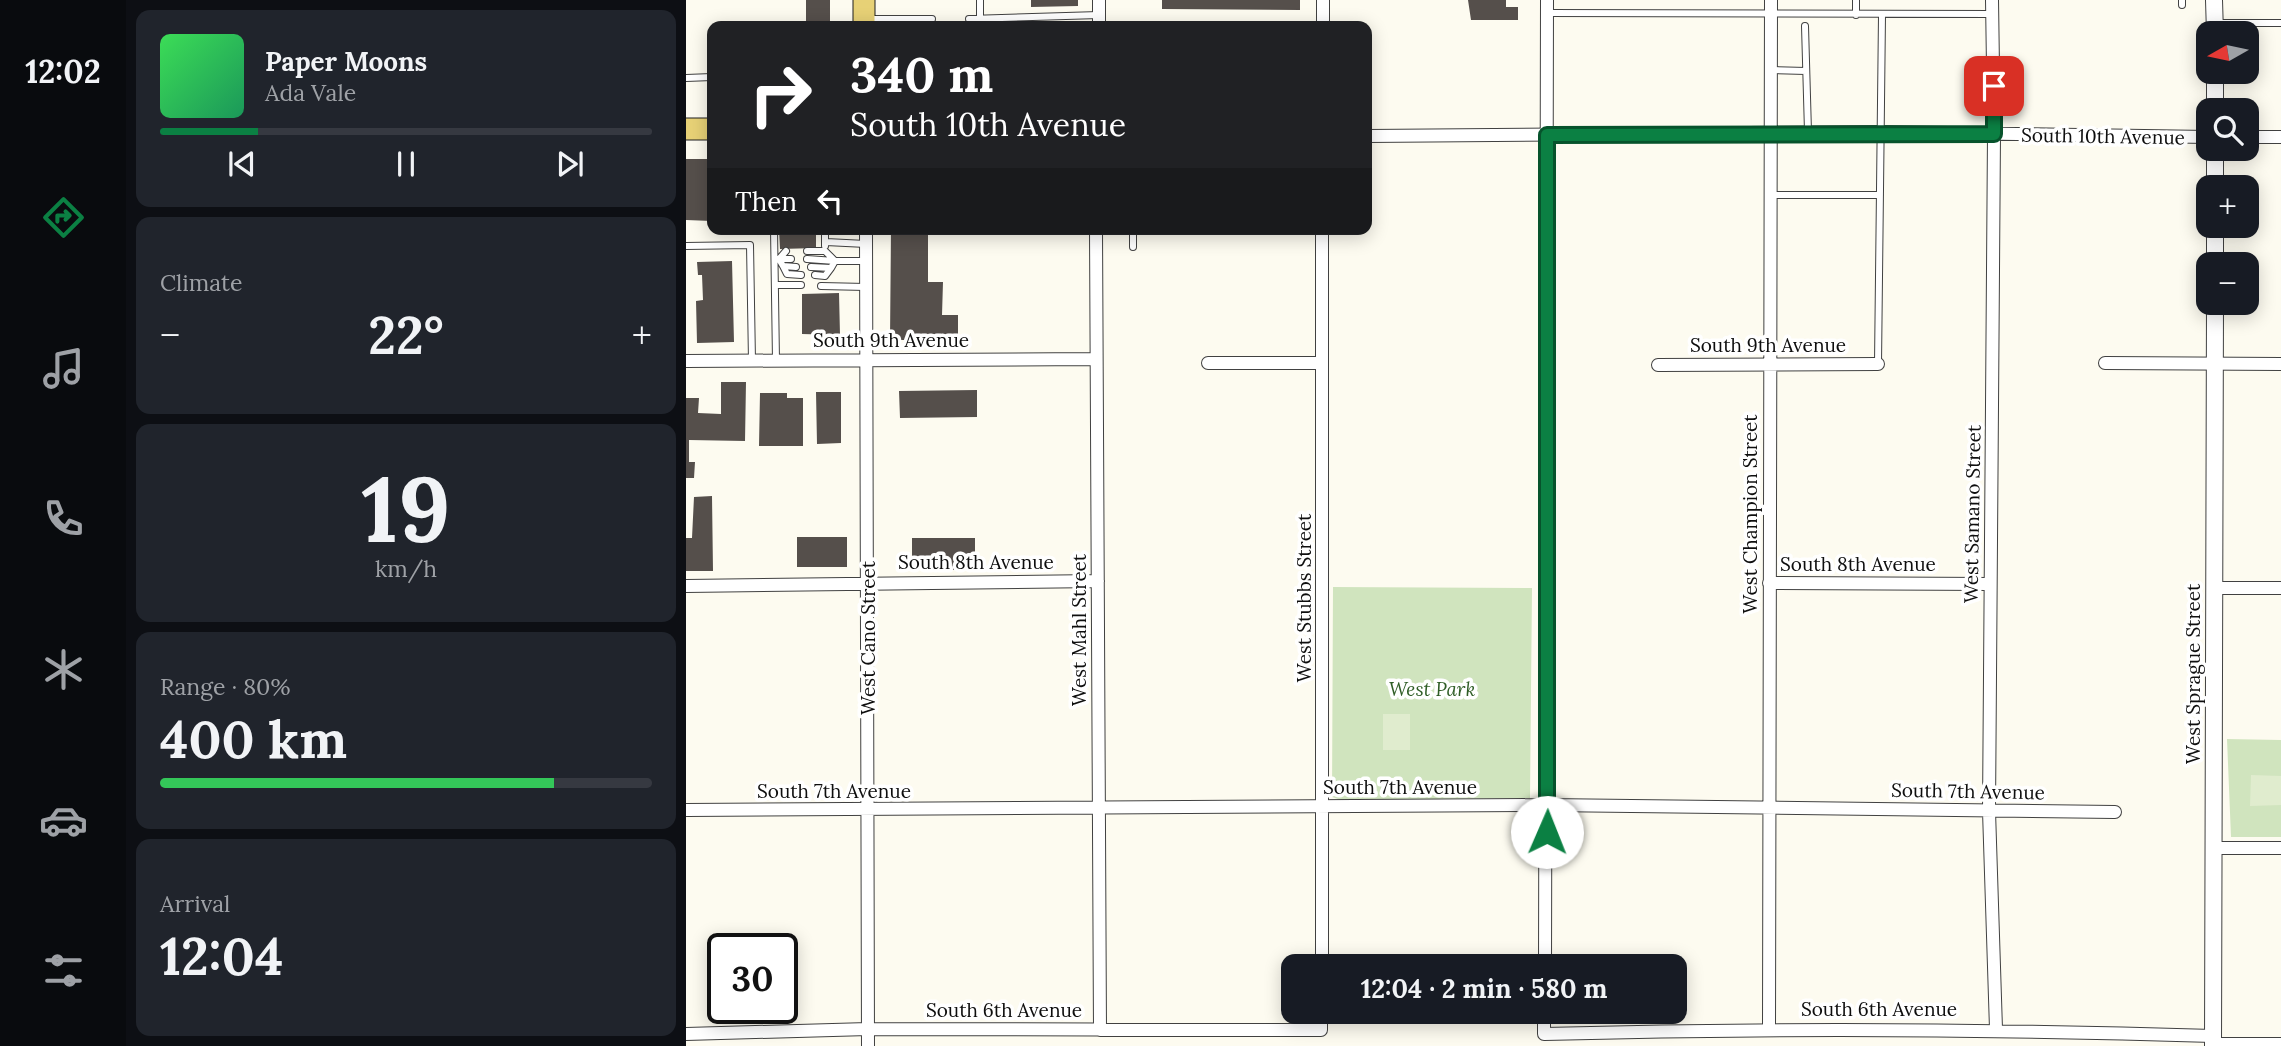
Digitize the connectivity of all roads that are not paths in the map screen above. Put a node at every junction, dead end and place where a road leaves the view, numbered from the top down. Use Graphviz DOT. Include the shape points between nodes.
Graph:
graph roads {
  1 [pos="980,0"];
  2 [pos="1099,0"];
  3 [pos="1324,0"];
  4 [pos="1771,0"];
  5 [pos="1992,0"];
  6 [pos="2214,0"];
  7 [pos="1856,2"];
  8 [pos="1547,7"];
  9 [pos="1993,14"];
  10 [pos="864,15"];
  11 [pos="1771,15"];
  12 [pos="1856,15"];
  13 [pos="1882,15"];
  14 [pos="932,19"];
  15 [pos="969,19"];
  16 [pos="899,21"];
  17 [pos="922,21"];
  18 [pos="976,21"];
  19 [pos="980,21"];
  20 [pos="1099,21"];
  21 [pos="1323,21"];
  22 [pos="2215,21"];
  23 [pos="2281,23"];
  24 [pos="2259,25"];
  25 [pos="1805,26"];
  26 [pos="1771,70"];
  27 [pos="1806,71"];
  28 [pos="686,78"];
  29 [pos="707,78"];
  30 [pos="686,129"];
  31 [pos="707,130"];
  32 [pos="1881,132"];
  33 [pos="1808,134"];
  34 [pos="1994,134"];
  35 [pos="1547,135"];
  36 [pos="1771,135"];
  37 [pos="1372,136"];
  38 [pos="2196,137"];
  39 [pos="2259,137"];
  40 [pos="2281,137"];
  41 [pos="1773,195"];
  42 [pos="1881,195"];
  43 [pos="774,235"];
  44 [pos="825,235"];
  45 [pos="866,235"];
  46 [pos="1096,235"];
  47 [pos="1133,235"];
  48 [pos="1322,235"];
  49 [pos="825,242"];
  50 [pos="866,244"];
  51 [pos="686,246"];
  52 [pos="1133,247"];
  53 [pos="786,251"];
  54 [pos="825,251"];
  55 [pos="776,259"];
  56 [pos="791,259"];
  57 [pos="835,261"];
  58 [pos="866,261"];
  59 [pos="783,266"];
  60 [pos="796,267"];
  61 [pos="811,267"];
  62 [pos="831,268"];
  63 [pos="802,275"];
  64 [pos="816,275"];
  65 [pos="825,276"];
  66 [pos="775,285"];
  67 [pos="801,285"];
  68 [pos="866,287"];
  69 [pos="2215,315"];
  70 [pos="1095,359"];
  71 [pos="776,360"];
  72 [pos="867,360"];
  73 [pos="686,361"];
  74 [pos="752,361"];
  75 [pos="1208,363"];
  76 [pos="1322,363"];
  77 [pos="2105,363"];
  78 [pos="1771,364"];
  79 [pos="1878,364"];
  80 [pos="2214,364"];
  81 [pos="2281,364"];
  82 [pos="1658,365"];
  83 [pos="1098,581"];
  84 [pos="867,582"];
  85 [pos="1769,583"];
  86 [pos="1990,584"];
  87 [pos="686,586"];
  88 [pos="2214,588"];
  89 [pos="2281,588"];
  90 [pos="1547,805"];
  91 [pos="1099,807"];
  92 [pos="1324,807"];
  93 [pos="1771,807"];
  94 [pos="686,810"];
  95 [pos="869,811"];
  96 [pos="1989,811"];
  97 [pos="2115,812"];
  98 [pos="2214,848"];
  99 [pos="2281,848"];
  100 [pos="1322,954"];
  101 [pos="1545,954"];
  102 [pos="1321,1024"];
  103 [pos="1544,1024"];
  104 [pos="1769,1028"];
  105 [pos="868,1029"];
  106 [pos="1996,1029"];
  107 [pos="1100,1030"];
  108 [pos="686,1034"];
  109 [pos="2214,1042"];
  110 [pos="2281,1044"];
  111 [pos="868,1046"];
  1 -- 19 [label="lane"];
  2 -- 20 [label="street"];
  3 -- 21 [label="street"];
  4 -- 11 [label="street, West Champion Street"];
  5 -- 9 [label="street, West Samano Street"];
  6 -- 22 [label="street"];
  7 -- 12 [label="lane"];
  8 -- 11 [label="lane"];
  8 -- 35 [label="street"];
  9 -- 13 [label="lane"];
  9 -- 34 [label="street, West Samano Street"];
  10 -- 16 [label="lane"];
  11 -- 12 [label="lane"];
  11 -- 26 [label="street, West Champion Street"];
  12 -- 13 [label="lane"];
  13 -- 32 [label="lane"];
  14 -- 17 [label="lane"];
  15 -- 18 [label="lane"];
  23 -- 24 [label="lane"];
  25 -- 27 [label="lane"];
  26 -- 27 [label="lane"];
  26 -- 36 [label="street, West Champion Street"];
  27 -- 33 [label="lane"];
  28 -- 29 [label="lane"];
  30 -- 31 [label="main road"];
  32 -- 33 [label="street, South 10th Avenue"];
  32 -- 34 [label="street, South 10th Avenue"];
  32 -- 42 [label="lane"];
  33 -- 36 [label="street, South 10th Avenue"];
  34 -- 38 [label="street, South 10th Avenue"];
  34 -- 86 [label="street, West Samano Street"];
  35 -- 36 [label="street, South 10th Avenue"];
  35 -- 37 [label="street, South 10th Avenue"];
  35 -- 90 [label="street"];
  36 -- 41 [label="street, West Champion Street"];
  39 -- 40 [label="street"];
  41 -- 42 [label="lane"];
  41 -- 78 [label="street, West Champion Street"];
  42 -- 79 [label="lane"];
  43 -- 55 [label="lane"];
  44 -- 49 [label="lane"];
  45 -- 50 [label="street, West Cano Street"];
  46 -- 70 [label="street, West Mahl Street"];
  47 -- 52 [label="lane"];
  48 -- 76 [label="street, West Stubbs Street"];
  49 -- 50 [label="lane"];
  49 -- 54 [label="lane"];
  50 -- 58 [label="street, West Cano Street"];
  51 -- 74 [label="lane" via="750,245"];
  53 -- 55 [label="lane"];
  54 -- 57 [label="lane"];
  54 -- 57 [label="lane" via="807,255"];
  55 -- 56 [label="lane"];
  55 -- 59 [label="lane"];
  55 -- 66 [label="lane"];
  57 -- 58 [label="lane"];
  57 -- 62 [label="lane"];
  58 -- 68 [label="street, West Cano Street"];
  59 -- 60 [label="lane"];
  59 -- 63 [label="lane" via="787,274"];
  61 -- 62 [label="lane"];
  62 -- 65 [label="lane"];
  64 -- 65 [label="lane"];
  65 -- 68 [label="lane" via="823,286"];
  66 -- 67 [label="lane"];
  66 -- 71 [label="lane"];
  68 -- 72 [label="street, West Cano Street"];
  69 -- 80 [label="street, West Sprague Street"];
  70 -- 72 [label="street, South 9th Avenue"];
  70 -- 83 [label="street, West Mahl Street"];
  71 -- 72 [label="street, South 9th Avenue"];
  71 -- 74 [label="street, South 9th Avenue"];
  72 -- 84 [label="street, West Cano Street"];
  73 -- 74 [label="street, South 9th Avenue"];
  75 -- 76 [label="street"];
  76 -- 92 [label="street, West Stubbs Street"];
  77 -- 80 [label="street"];
  78 -- 79 [label="street, South 9th Avenue"];
  78 -- 82 [label="street, South 9th Avenue"];
  78 -- 85 [label="street, West Champion Street"];
  80 -- 81 [label="street"];
  80 -- 88 [label="street, West Sprague Street"];
  83 -- 84 [label="street, South 8th Avenue"];
  83 -- 91 [label="street, West Mahl Street"];
  84 -- 87 [label="street, South 8th Avenue"];
  84 -- 95 [label="street, West Cano Street"];
  85 -- 86 [label="street, South 8th Avenue"];
  85 -- 93 [label="street, West Champion Street"];
  86 -- 96 [label="street, West Samano Street"];
  88 -- 89 [label="street"];
  88 -- 98 [label="street, West Sprague Street"];
  90 -- 92 [label="street, South 7th Avenue"];
  90 -- 93 [label="street, South 7th Avenue"];
  90 -- 101 [label="street"];
  91 -- 92 [label="street, South 7th Avenue"];
  91 -- 95 [label="street, South 7th Avenue"];
  91 -- 107 [label="street, West Mahl Street"];
  92 -- 100 [label="street, West Stubbs Street"];
  93 -- 96 [label="street, South 7th Avenue"];
  93 -- 104 [label="street, West Champion Street"];
  94 -- 95 [label="street, South 7th Avenue"];
  95 -- 105 [label="street, West Cano Street"];
  96 -- 97 [label="street, South 7th Avenue"];
  96 -- 106 [label="street, West Samano Street"];
  98 -- 99 [label="street"];
  98 -- 109 [label="street, West Sprague Street"];
  102 -- 107 [label="street, South 6th Avenue" via="1321,1030"];
  103 -- 104 [label="street, South 6th Avenue" via="1544,1034"];
  104 -- 106 [label="street, South 6th Avenue"];
  105 -- 107 [label="street, South 6th Avenue"];
  105 -- 108 [label="street, South 6th Avenue"];
  105 -- 111 [label="street, West Cano Street"];
  106 -- 109 [label="street, South 6th Avenue"];
  109 -- 110 [label="street, South 6th Avenue"];
}
